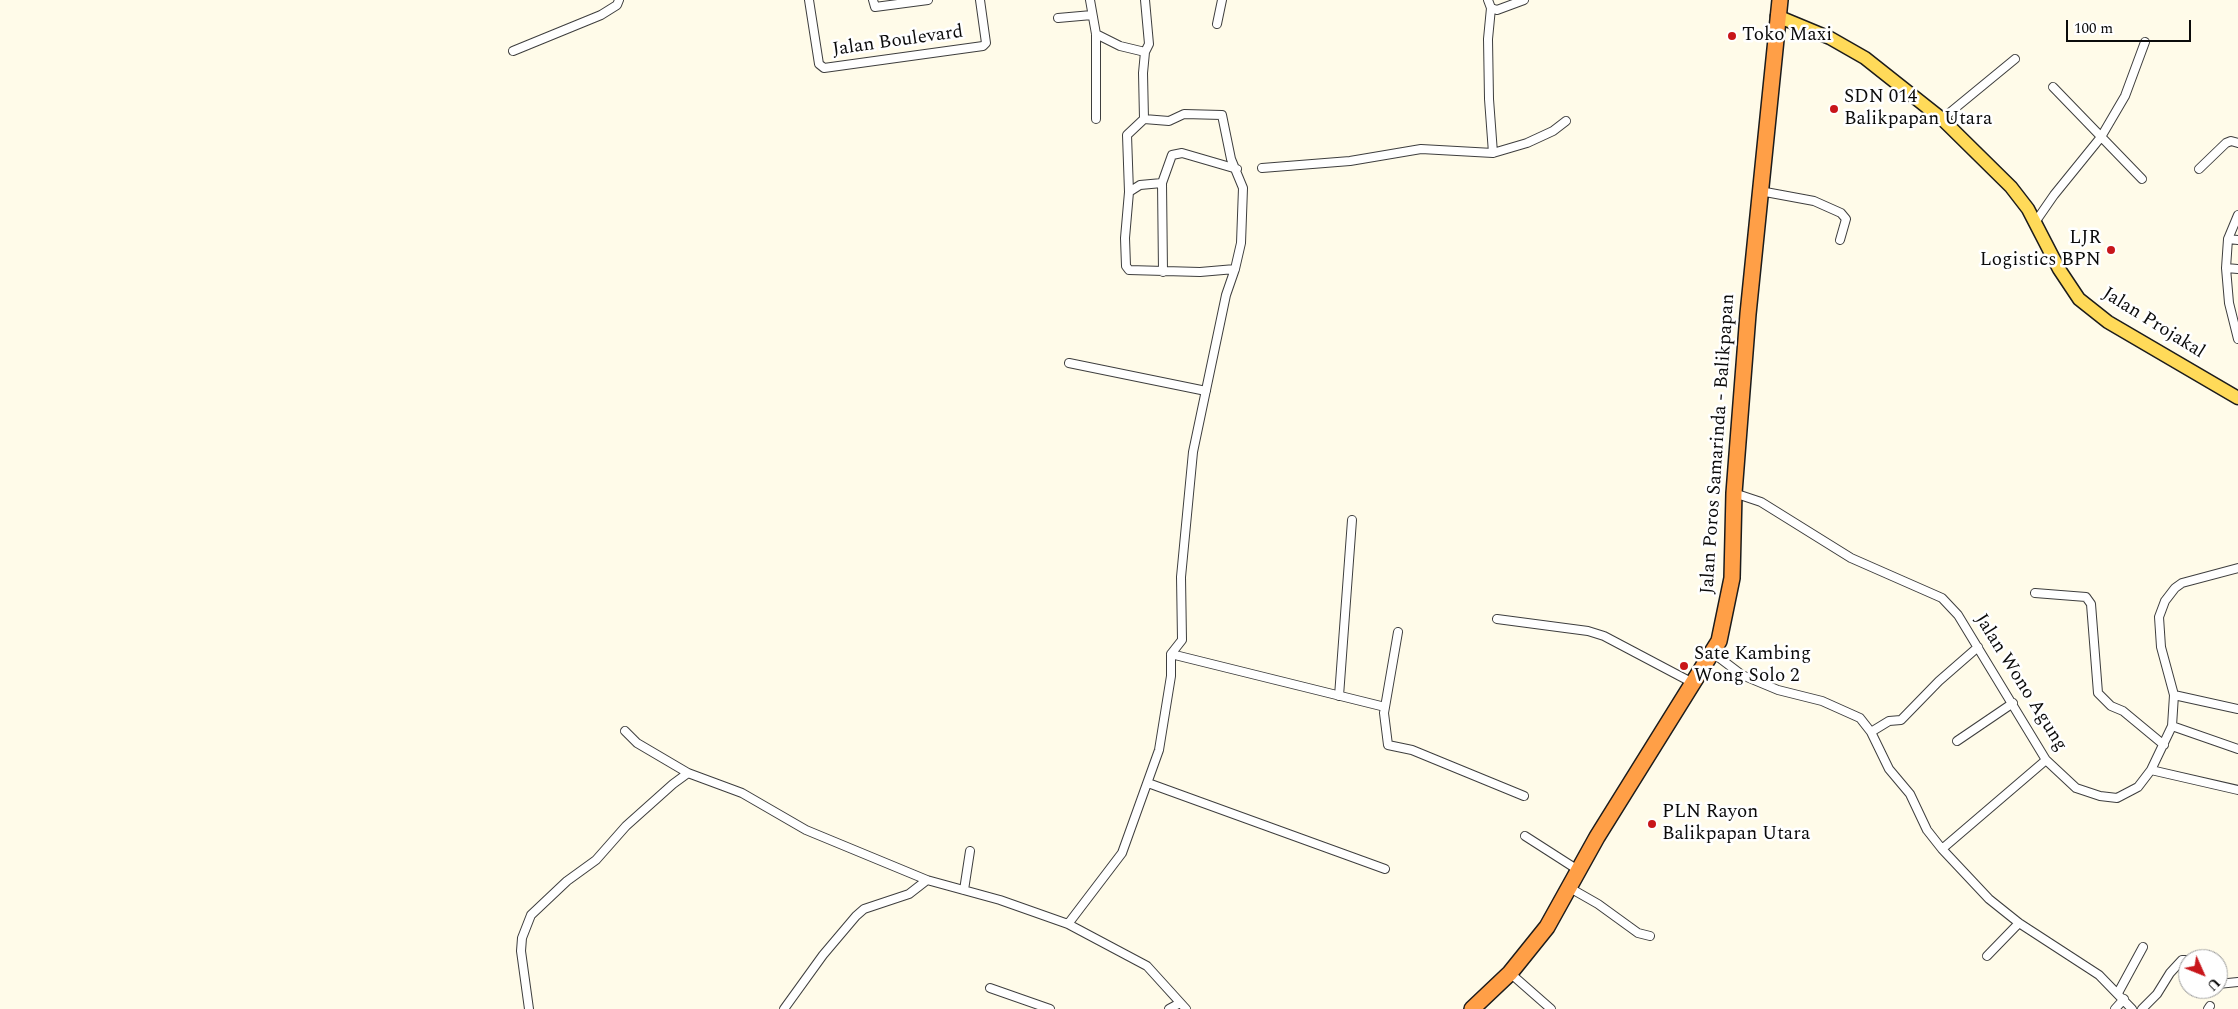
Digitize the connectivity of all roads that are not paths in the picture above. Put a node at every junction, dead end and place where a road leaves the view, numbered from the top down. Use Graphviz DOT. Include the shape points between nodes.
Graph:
graph roads {
  1 [pos="619,0"];
  2 [pos="809,0"];
  3 [pos="928,0"];
  4 [pos="980,0"];
  5 [pos="1090,0"];
  6 [pos="1145,0"];
  7 [pos="1222,0"];
  8 [pos="1524,0"];
  9 [pos="1780,0"];
  10 [pos="874,3"];
  11 [pos="1490,4"];
  12 [pos="1092,15"];
  13 [pos="1777,16"];
  14 [pos="1058,18"];
  15 [pos="1217,24"];
  16 [pos="1096,34"];
  17 [pos="2145,42"];
  18 [pos="513,51"];
  19 [pos="1146,52"];
  20 [pos="2014,59"];
  21 [pos="2053,87"];
  22 [pos="1096,119"];
  23 [pos="1144,119"];
  24 [pos="1942,119"];
  25 [pos="1566,121"];
  26 [pos="2101,137"];
  27 [pos="2238,143"];
  28 [pos="1493,153"];
  29 [pos="1262,168"];
  30 [pos="1237,169"];
  31 [pos="2199,169"];
  32 [pos="2142,179"];
  33 [pos="1162,183"];
  34 [pos="1760,191"];
  35 [pos="1129,192"];
  36 [pos="2238,216"];
  37 [pos="2036,221"];
  38 [pos="2228,239"];
  39 [pos="1840,240"];
  40 [pos="2238,240"];
  41 [pos="2226,268"];
  42 [pos="1235,269"];
  43 [pos="2238,269"];
  44 [pos="1163,272"];
  45 [pos="2236,320"];
  46 [pos="2238,339"];
  47 [pos="1069,363"];
  48 [pos="1206,391"];
  49 [pos="2238,398"];
  50 [pos="1734,493"];
  51 [pos="1352,520"];
  52 [pos="2238,568"];
  53 [pos="2034,593"];
  54 [pos="1497,619"];
  55 [pos="1398,632"];
  56 [pos="1978,648"];
  57 [pos="1713,653"];
  58 [pos="1171,654"];
  59 [pos="1693,683"];
  60 [pos="1339,696"];
  61 [pos="2174,696"];
  62 [pos="2013,703"];
  63 [pos="1385,707"];
  64 [pos="2238,709"];
  65 [pos="2172,726"];
  66 [pos="625,731"];
  67 [pos="1871,732"];
  68 [pos="1957,740"];
  69 [pos="2164,745"];
  70 [pos="2238,749"];
  71 [pos="2046,760"];
  72 [pos="2151,770"];
  73 [pos="688,773"];
  74 [pos="1148,783"];
  75 [pos="2238,790"];
  76 [pos="1524,796"];
  77 [pos="1525,836"];
  78 [pos="1942,849"];
  79 [pos="970,851"];
  80 [pos="1385,869"];
  81 [pos="1578,870"];
  82 [pos="928,880"];
  83 [pos="1570,888"];
  84 [pos="964,890"];
  85 [pos="2019,923"];
  86 [pos="1068,924"];
  87 [pos="1650,936"];
  88 [pos="2143,946"];
  89 [pos="1987,956"];
  90 [pos="2178,964"];
  91 [pos="1510,973"];
  92 [pos="990,988"];
  93 [pos="2118,993"];
  94 [pos="2124,999"];
  95 [pos="1183,1006"];
  96 [pos="529,1009"];
  97 [pos="784,1009"];
  98 [pos="1050,1009"];
  99 [pos="1169,1009"];
  100 [pos="1472,1009"];
  101 [pos="1551,1009"];
  102 [pos="2115,1009"];
  103 [pos="2132,1009"];
  104 [pos="2142,1009"];
  1 -- 18 [label="street" via="617,5 601,15"];
  2 -- 4 [label="street, Jalan Boulevard" via="819,64 824,68 983,46 986,43"];
  3 -- 10 [label="street"];
  5 -- 12 [label="street"];
  6 -- 19 [label="street" via="1149,44"];
  7 -- 15 [label="street"];
  8 -- 11 [label="street" via="1497,10"];
  9 -- 13 [label="highway, Jalan Poros Samarinda - Balikpapan"];
  11 -- 28 [label="street" via="1488,39"];
  12 -- 14 [label="street"];
  12 -- 16 [label="street"];
  13 -- 24 [label="main road, Jalan Projakal" via="1865,58"];
  13 -- 34 [label="highway, Jalan Poros Samarinda - Balikpapan"];
  16 -- 19 [label="street" via="1120,46"];
  16 -- 22 [label="street"];
  17 -- 26 [label="street" via="2125,96"];
  19 -- 23 [label="street" via="1142,91"];
  20 -- 24 [label="street"];
  21 -- 26 [label="street"];
  23 -- 30 [label="street" via="1169,121 1184,114 1222,115 1231,159"];
  23 -- 35 [label="street" via="1127,135"];
  24 -- 37 [label="main road, Jalan Projakal" via="2011,187"];
  25 -- 28 [label="street" via="1553,131"];
  26 -- 32 [label="street"];
  26 -- 37 [label="street"];
  27 -- 31 [label="street" via="2226,142"];
  28 -- 29 [label="street" via="1422,149 1350,161"];
  30 -- 33 [label="street" via="1175,153"];
  30 -- 42 [label="street" via="1243,188 1241,242"];
  33 -- 35 [label="street" via="1140,185"];
  33 -- 44 [label="street"];
  34 -- 39 [label="street" via="1814,201 1841,213 1846,219"];
  34 -- 50 [label="highway, Jalan Poros Samarinda - Balikpapan"];
  35 -- 44 [label="street" via="1126,266 1129,270"];
  36 -- 38 [label="street"];
  37 -- 49 [label="main road, Jalan Projakal" via="2059,269 2080,299 2108,322"];
  38 -- 40 [label="street"];
  38 -- 41 [label="street"];
  41 -- 43 [label="street"];
  41 -- 45 [label="street"];
  42 -- 44 [label="street"];
  42 -- 48 [label="street" via="1226,295"];
  45 -- 46 [label="street"];
  47 -- 48 [label="street"];
  48 -- 58 [label="street" via="1193,452 1188,496 1181,577 1182,640"];
  50 -- 56 [label="street, Jalan Wono Agung" via="1760,502 1851,558 1942,598"];
  50 -- 57 [label="highway, Jalan Poros Samarinda - Balikpapan" via="1732,578"];
  51 -- 60 [label="street"];
  52 -- 61 [label="street, Jalan Wono Agung" via="2182,583 2165,600 2159,617 2161,647"];
  53 -- 69 [label="street" via="2086,597 2091,604 2098,693"];
  54 -- 59 [label="street" via="1588,630"];
  55 -- 63 [label="street"];
  56 -- 62 [label="street, Jalan Wono Agung"];
  56 -- 67 [label="street" via="1939,681 1901,720 1889,721"];
  57 -- 59 [label="highway, Jalan Poros Samarinda - Balikpapan"];
  57 -- 67 [label="street" via="1742,675 1854,714"];
  58 -- 60 [label="street"];
  58 -- 74 [label="street" via="1171,676 1159,750"];
  59 -- 81 [label="highway, Jalan Poros Samarinda - Balikpapan"];
  60 -- 63 [label="street"];
  61 -- 64 [label="street"];
  61 -- 65 [label="street, Jalan Wono Agung"];
  62 -- 68 [label="street"];
  62 -- 71 [label="street, Jalan Wono Agung"];
  63 -- 76 [label="street" via="1388,745 1412,750"];
  65 -- 69 [label="street, Jalan Wono Agung"];
  65 -- 70 [label="street"];
  66 -- 73 [label="street" via="637,743"];
  67 -- 78 [label="street" via="1890,769 1910,794 1927,830"];
  69 -- 72 [label="street, Jalan Wono Agung"];
  71 -- 72 [label="street, Jalan Wono Agung" via="2076,788 2117,798 2138,787"];
  71 -- 78 [label="street"];
  72 -- 75 [label="street"];
  73 -- 82 [label="street" via="742,793 806,830"];
  73 -- 96 [label="street" via="626,826 596,860 531,915 522,938 521,951"];
  74 -- 80 [label="street"];
  74 -- 86 [label="street" via="1122,853"];
  77 -- 81 [label="street"];
  78 -- 85 [label="street" via="1989,899"];
  79 -- 84 [label="street"];
  81 -- 83 [label="highway, Jalan Poros Samarinda - Balikpapan"];
  82 -- 84 [label="street"];
  82 -- 97 [label="street" via="909,894 864,909 856,916 822,955"];
  83 -- 87 [label="street" via="1638,933"];
  83 -- 91 [label="highway, Jalan Poros Samarinda - Balikpapan" via="1542,934"];
  84 -- 86 [label="street"];
  85 -- 89 [label="street"];
  85 -- 93 [label="street" via="2099,975"];
  86 -- 95 [label="street" via="1147,966"];
  88 -- 93 [label="street"];
  90 -- 104 [label="street"];
  91 -- 100 [label="highway, Jalan Poros Samarinda - Balikpapan"];
  91 -- 101 [label="street"];
  92 -- 98 [label="street"];
  93 -- 94 [label="street"];
  94 -- 102 [label="street"];
  94 -- 103 [label="street"];
  95 -- 99 [label="street"];
}
